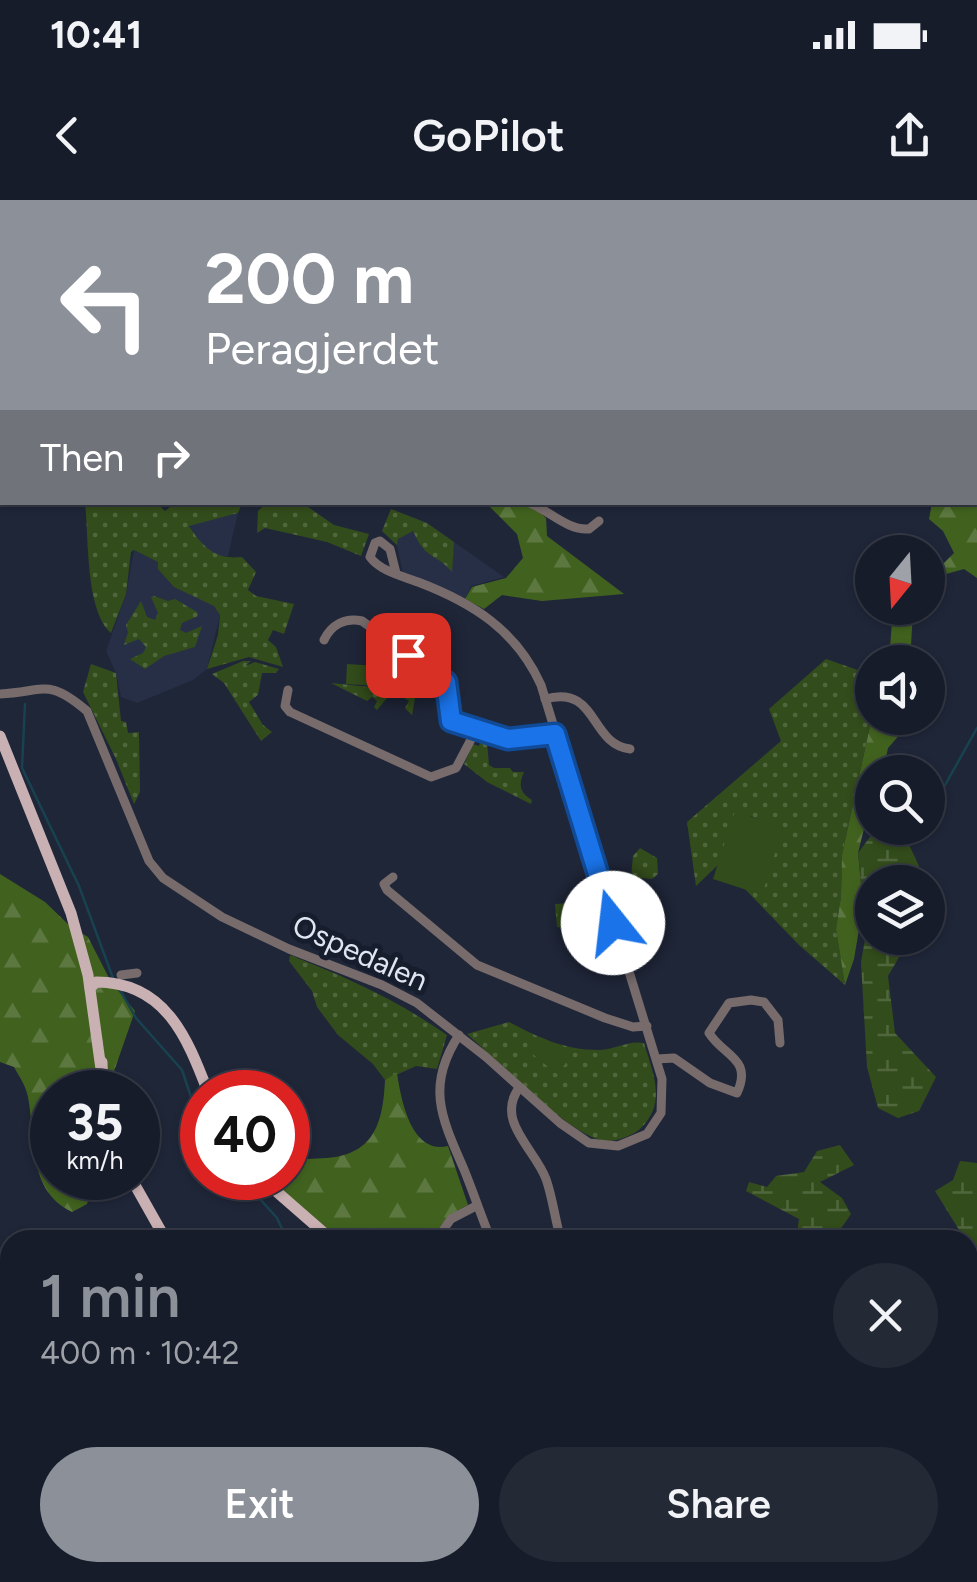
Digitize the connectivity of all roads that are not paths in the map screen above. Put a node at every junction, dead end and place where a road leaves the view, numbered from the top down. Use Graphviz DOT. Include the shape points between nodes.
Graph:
graph roads {
  1 [pos="534,505"];
  2 [pos="599,521"];
  3 [pos="396,574"];
  4 [pos="324,640"];
  5 [pos="288,690"];
  6 [pos="5,693"];
  7 [pos="545,698"];
  8 [pos="0,702"];
  9 [pos="476,730"];
  10 [pos="555,734"];
  11 [pos="0,736"];
  12 [pos="630,749"];
  13 [pos="0,752"];
  14 [pos="29,814"];
  15 [pos="393,877"];
  16 [pos="137,973"];
  17 [pos="119,980"];
  18 [pos="94,987"];
  19 [pos="646,1026"];
  20 [pos="459,1035"];
  21 [pos="780,1043"];
  22 [pos="656,1059"];
  23 [pos="101,1070"];
  24 [pos="199,1070"];
  25 [pos="519,1088"];
  26 [pos="144,1200"];
  27 [pos="286,1200"];
  28 [pos="476,1206"];
  29 [pos="161,1230"];
  30 [pos="321,1230"];
  31 [pos="444,1230"];
  32 [pos="487,1230"];
  33 [pos="558,1230"];
  1 -- 2 [label="street" via="576,529"];
  3 -- 7 [label="street, Ospedalen" via="489,617 524,654"];
  4 -- 9 [label="street" via="336,624 365,623 446,682 451,721"];
  5 -- 9 [label="street" via="290,712 431,778 456,768"];
  6 -- 8 [label="street"];
  6 -- 20 [label="street, Ospedalen" via="49,688 80,704 94,722 146,854 163,878 244,928 403,996"];
  7 -- 10 [label="street, Ospedalen"];
  7 -- 12 [label="street" via="575,698 614,744"];
  9 -- 10 [label="street" via="508,739"];
  10 -- 19 [label="street, Ospedalen"];
  11 -- 14 [label="main road"];
  13 -- 14 [label="main road"];
  14 -- 18 [label="main road"];
  15 -- 19 [label="street" via="384,884 387,890 477,965 605,1018"];
  16 -- 17 [label="street"];
  17 -- 18 [label="main road"];
  17 -- 24 [label="main road" via="176,1023"];
  18 -- 23 [label="main road"];
  19 -- 22 [label="street, Ospedalen"];
  20 -- 25 [label="street, Ospedalen"];
  20 -- 28 [label="street" via="442,1067 439,1100"];
  21 -- 22 [label="street" via="780,1026 764,1002 743,1001 730,1003 709,1033 740,1063 737,1093 674,1058"];
  22 -- 25 [label="street, Ospedalen" via="664,1088 661,1114 647,1134 626,1144 582,1140"];
  25 -- 33 [label="street" via="512,1116 544,1175"];
  26 -- 29 [label="main road"];
  27 -- 30 [label="main road"];
  28 -- 31 [label="street"];
  28 -- 32 [label="street"];
}
